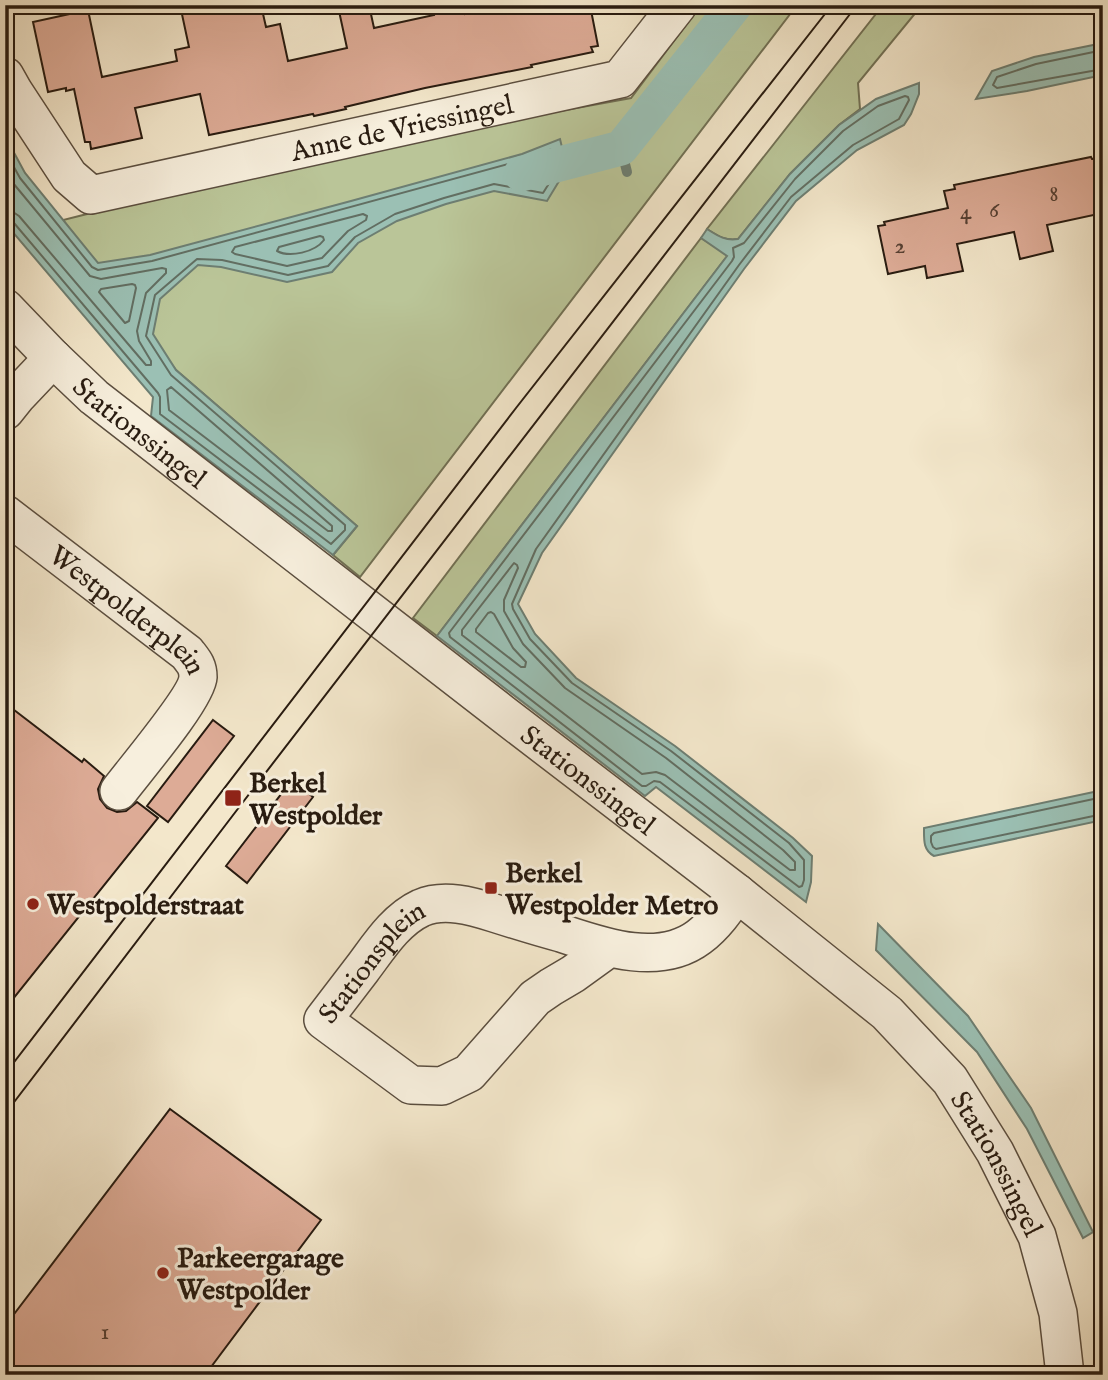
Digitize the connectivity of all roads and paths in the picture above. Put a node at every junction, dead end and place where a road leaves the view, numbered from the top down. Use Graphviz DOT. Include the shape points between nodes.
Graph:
graph roads {
  1 [pos="678,5"];
  2 [pos="5,76"];
  3 [pos="5,308"];
  4 [pos="53,358"];
  5 [pos="5,411"];
  6 [pos="5,514"];
  7 [pos="119,791"];
  8 [pos="737,892"];
  9 [pos="608,948"];
  10 [pos="1065,1375"];
  1 -- 2 [label="street, Anne de Vriessingel" via="620,79 91,195 69,176"];
  3 -- 4 [label="street, Stationssingel"];
  4 -- 5 [label="street"];
  4 -- 8 [label="street, Stationssingel" via="94,397"];
  6 -- 7 [label="street, Westpolderplein" via="187,653 197,666 198,681 189,699"];
  8 -- 9 [label="street, Stationsplein" via="718,920 699,938 676,950"];
  8 -- 10 [label="street, Stationssingel" via="887,1013 950,1080 995,1152 1037,1236 1058,1313"];
  9 -- 9 [label="street, Stationsplein" via="476,908 447,903 422,908 400,922 323,1020 411,1084 442,1086 469,1073 536,998"];
}
